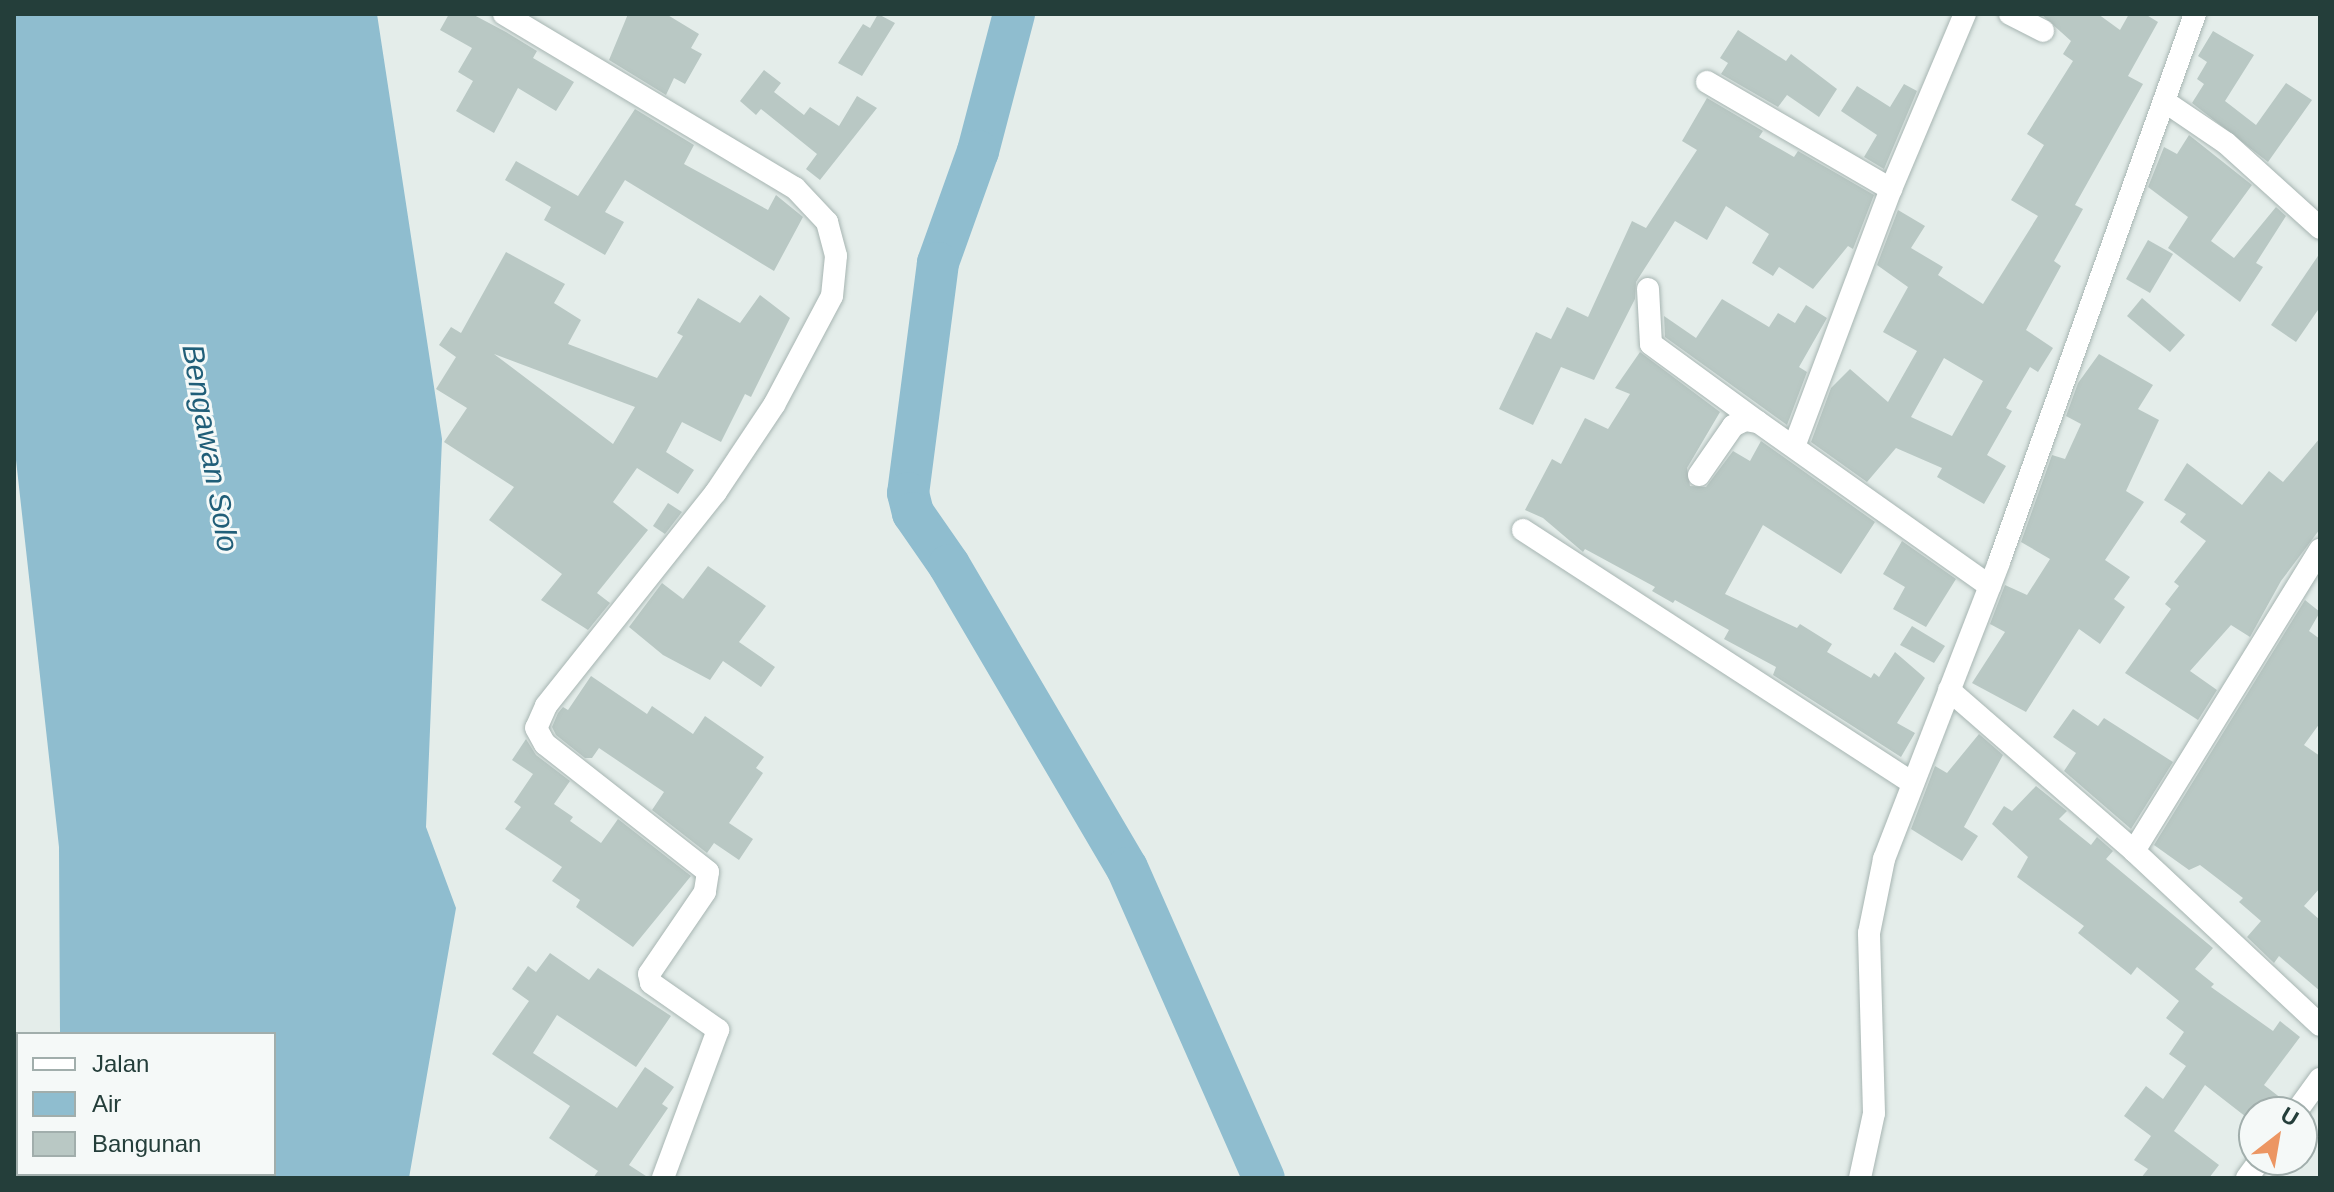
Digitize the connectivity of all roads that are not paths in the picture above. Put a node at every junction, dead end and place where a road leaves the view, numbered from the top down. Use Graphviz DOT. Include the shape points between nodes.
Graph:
graph roads {
  1 [pos="504,14"];
  2 [pos="1965,14"];
  3 [pos="2010,14"];
  4 [pos="2195,14"];
  5 [pos="2043,31"];
  6 [pos="1707,82"];
  7 [pos="2164,101"];
  8 [pos="1891,189"];
  9 [pos="2320,228"];
  10 [pos="1648,289"];
  11 [pos="1758,422"];
  12 [pos="1795,444"];
  13 [pos="1699,475"];
  14 [pos="1523,530"];
  15 [pos="2318,557"];
  16 [pos="1990,586"];
  17 [pos="1949,690"];
  18 [pos="1911,782"];
  19 [pos="2134,851"];
  20 [pos="2319,1020"];
  21 [pos="2320,1079"];
  22 [pos="2308,1096"];
  23 [pos="663,1178"];
  24 [pos="1860,1178"];
  1 -- 23 [label="street" via="795,188 827,222 836,256 832,296 774,405 716,492 546,706 536,728 545,744 708,872 705,892 649,974 651,983 715,1023 718,1030"];
  2 -- 8 [label="street"];
  3 -- 5 [label="street"];
  4 -- 7 [label="street"];
  6 -- 8 [label="street"];
  7 -- 9 [label="street" via="2226,143"];
  7 -- 16 [label="street"];
  8 -- 12 [label="street"];
  10 -- 11 [label="street" via="1651,344"];
  11 -- 12 [label="street"];
  11 -- 13 [label="street" via="1745,420 1733,426"];
  12 -- 16 [label="street"];
  14 -- 18 [label="street"];
  15 -- 19 [label="street"];
  16 -- 17 [label="street"];
  17 -- 18 [label="street"];
  17 -- 19 [label="street"];
  18 -- 24 [label="street" via="1871,919 1874,1113"];
  19 -- 20 [label="street"];
  21 -- 22 [label="street"];
}
